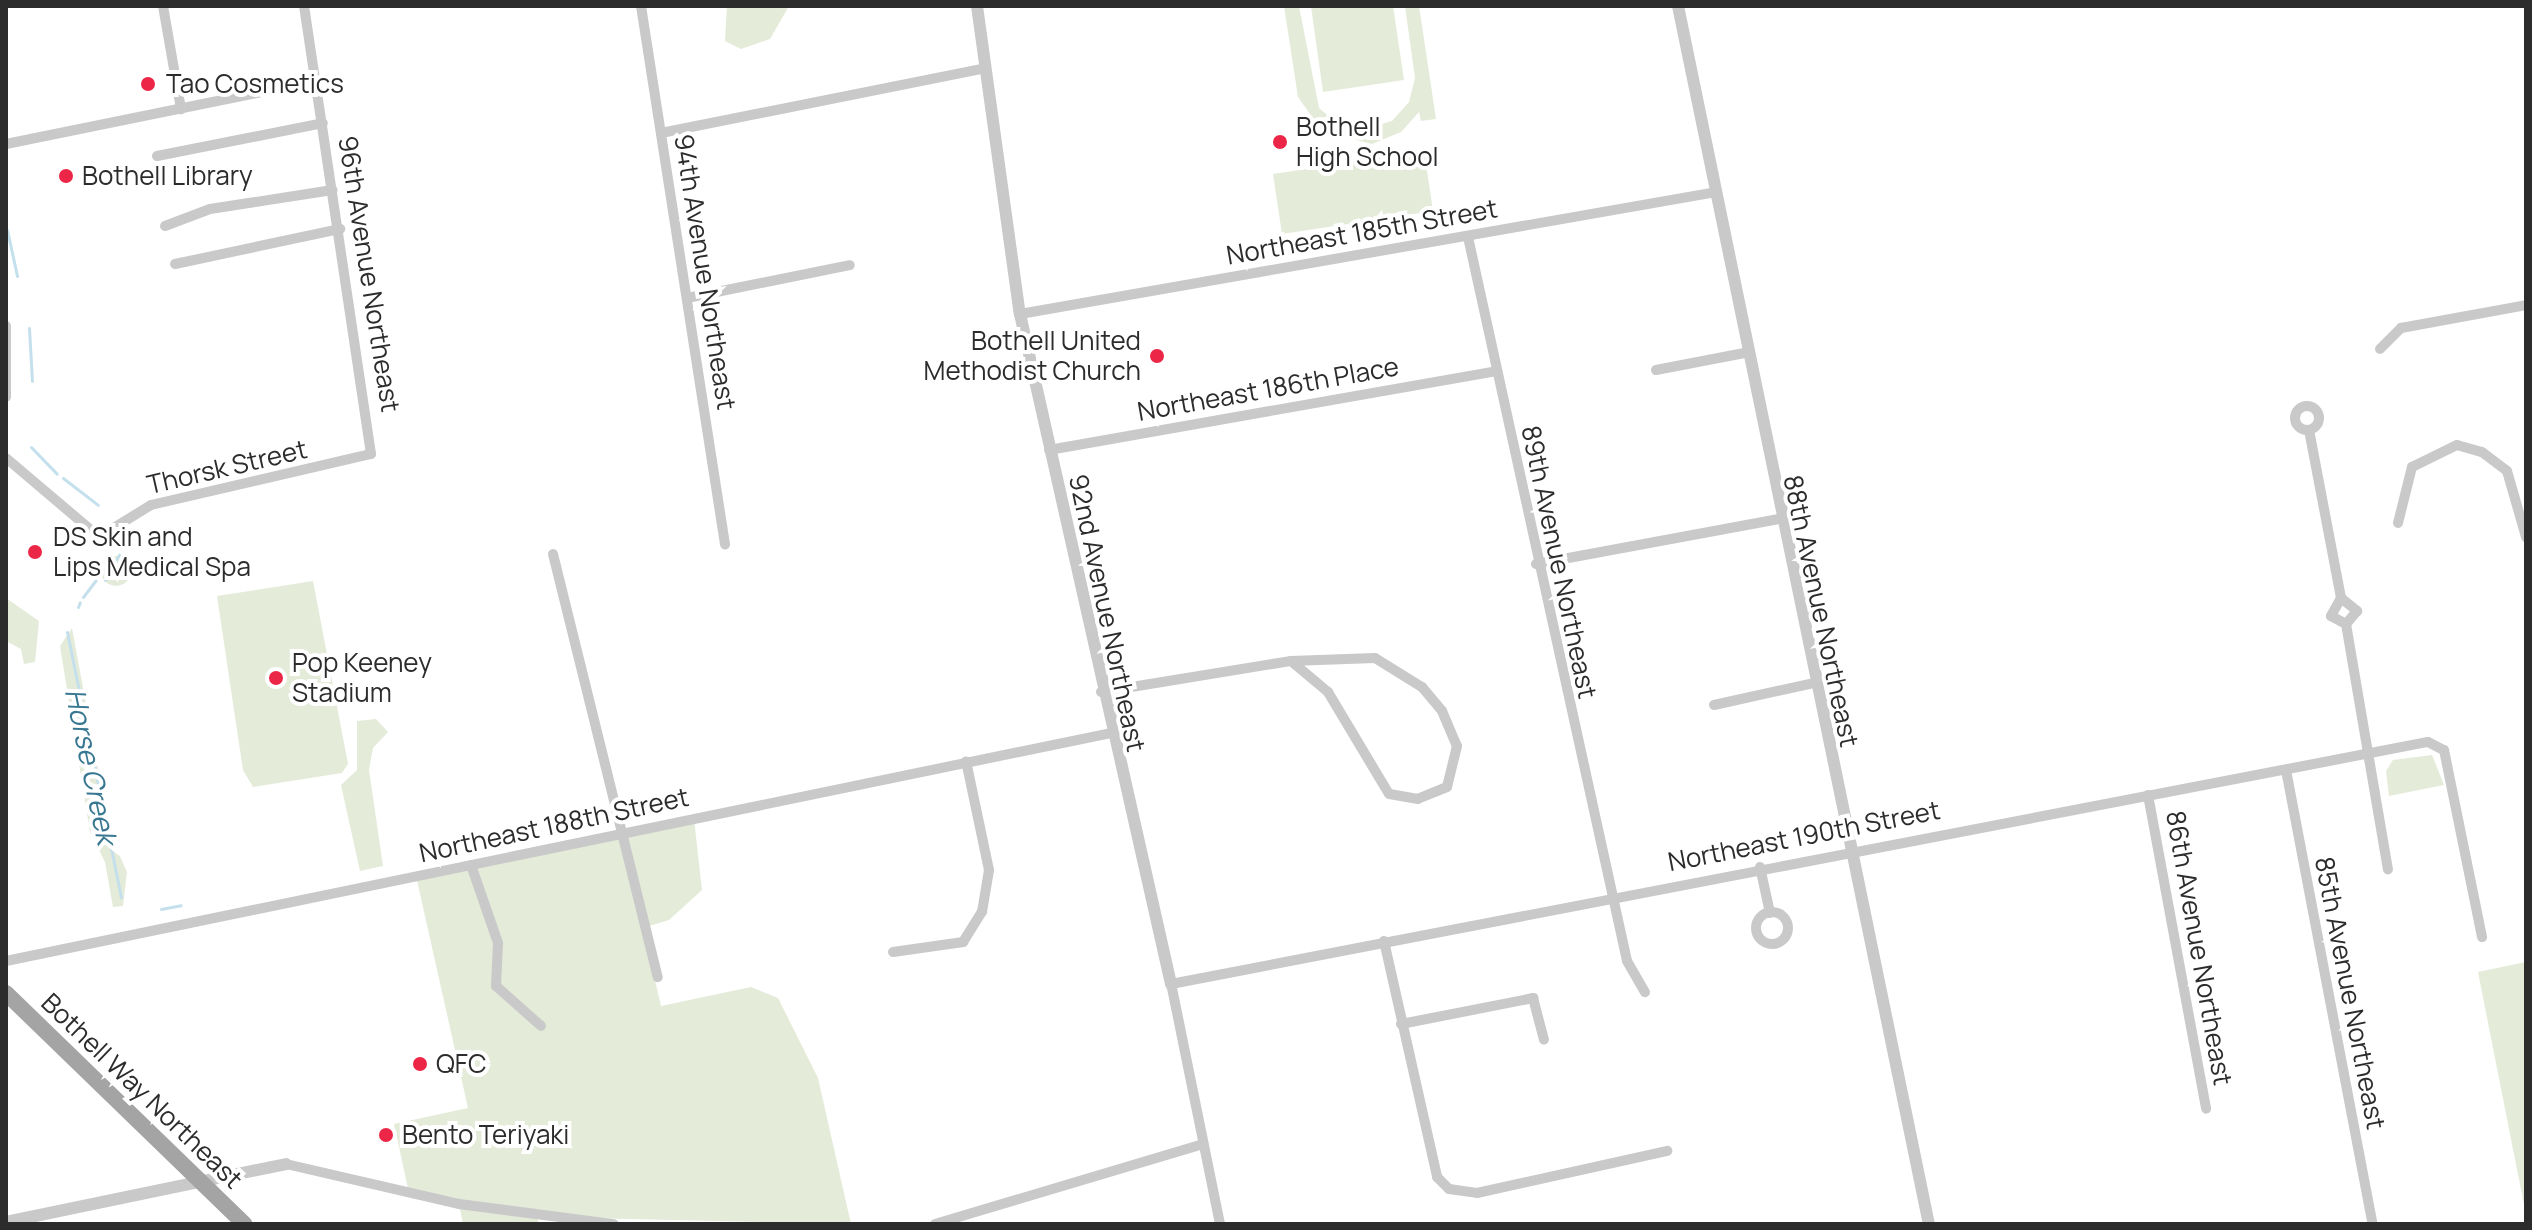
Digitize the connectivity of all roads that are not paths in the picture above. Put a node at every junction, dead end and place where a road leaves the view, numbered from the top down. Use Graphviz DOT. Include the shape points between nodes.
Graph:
graph roads {
  1 [pos="163,6"];
  2 [pos="304,6"];
  3 [pos="641,6"];
  4 [pos="977,6"];
  5 [pos="1678,6"];
  6 [pos="986,68"];
  7 [pos="316,81"];
  8 [pos="181,109"];
  9 [pos="323,123"];
  10 [pos="661,133"];
  11 [pos="6,144"];
  12 [pos="157,156"];
  13 [pos="333,190"];
  14 [pos="1711,193"];
  15 [pos="165,226"];
  16 [pos="340,229"];
  17 [pos="1468,237"];
  18 [pos="175,264"];
  19 [pos="850,265"];
  20 [pos="687,298"];
  21 [pos="2526,305"];
  22 [pos="1020,314"];
  23 [pos="6,326"];
  24 [pos="2380,349"];
  25 [pos="1744,353"];
  26 [pos="1656,370"];
  27 [pos="1495,371"];
  28 [pos="6,397"];
  29 [pos="2309,430"];
  30 [pos="1049,450"];
  31 [pos="371,454"];
  32 [pos="6,458"];
  33 [pos="1779,519"];
  34 [pos="2398,523"];
  35 [pos="2526,537"];
  36 [pos="725,544"];
  37 [pos="553,554"];
  38 [pos="1536,564"];
  39 [pos="2341,598"];
  40 [pos="2346,624"];
  41 [pos="1291,661"];
  42 [pos="1814,683"];
  43 [pos="1101,692"];
  44 [pos="1714,705"];
  45 [pos="1111,733"];
  46 [pos="2371,753"];
  47 [pos="966,761"];
  48 [pos="2286,770"];
  49 [pos="2148,795"];
  50 [pos="625,833"];
  51 [pos="1848,849"];
  52 [pos="471,865"];
  53 [pos="1760,867"];
  54 [pos="2388,869"];
  55 [pos="1612,896"];
  56 [pos="1770,913"];
  57 [pos="2482,937"];
  58 [pos="1384,941"];
  59 [pos="893,952"];
  60 [pos="6,961"];
  61 [pos="658,977"];
  62 [pos="1171,984"];
  63 [pos="1645,992"];
  64 [pos="6,993"];
  65 [pos="1401,1024"];
  66 [pos="541,1026"];
  67 [pos="1544,1040"];
  68 [pos="2206,1109"];
  69 [pos="1203,1144"];
  70 [pos="1667,1151"];
  71 [pos="286,1164"];
  72 [pos="204,1181"];
  73 [pos="6,1222"];
  74 [pos="244,1224"];
  75 [pos="611,1224"];
  76 [pos="935,1224"];
  77 [pos="1220,1224"];
  78 [pos="1929,1224"];
  79 [pos="2373,1224"];
  1 -- 8 [label="street"];
  2 -- 7 [label="street, 96th Avenue Northeast"];
  3 -- 10 [label="street, 94th Avenue Northeast"];
  4 -- 6 [label="street, 92nd Avenue Northeast"];
  5 -- 14 [label="street, 88th Avenue Northeast"];
  6 -- 10 [label="street"];
  6 -- 22 [label="street, 92nd Avenue Northeast"];
  7 -- 8 [label="street"];
  7 -- 9 [label="street, 96th Avenue Northeast"];
  8 -- 11 [label="street"];
  9 -- 12 [label="street"];
  9 -- 13 [label="street, 96th Avenue Northeast"];
  10 -- 20 [label="street, 94th Avenue Northeast"];
  13 -- 15 [label="street" via="210,209"];
  13 -- 16 [label="street, 96th Avenue Northeast"];
  14 -- 17 [label="street, Northeast 185th Street"];
  14 -- 25 [label="street, 88th Avenue Northeast"];
  16 -- 18 [label="street"];
  16 -- 31 [label="street, 96th Avenue Northeast"];
  17 -- 22 [label="street, Northeast 185th Street"];
  17 -- 27 [label="street, 89th Avenue Northeast"];
  19 -- 20 [label="street"];
  20 -- 36 [label="street, 94th Avenue Northeast"];
  21 -- 24 [label="street" via="2401,328"];
  22 -- 30 [label="street, 92nd Avenue Northeast"];
  23 -- 28 [label="street"];
  25 -- 26 [label="street"];
  25 -- 33 [label="street, 88th Avenue Northeast"];
  27 -- 30 [label="street, Northeast 186th Place"];
  27 -- 38 [label="street, 89th Avenue Northeast"];
  29 -- 39 [label="street"];
  30 -- 43 [label="street, 92nd Avenue Northeast"];
  31 -- 32 [label="street, Thorsk Street" via="151,505 99,537"];
  33 -- 38 [label="street"];
  33 -- 42 [label="street, 88th Avenue Northeast"];
  34 -- 35 [label="street" via="2412,467 2457,445 2482,452 2507,471"];
  37 -- 50 [label="street"];
  38 -- 55 [label="street, 89th Avenue Northeast"];
  39 -- 40 [label="street" via="2356,607"];
  39 -- 40 [label="street" via="2331,616"];
  40 -- 46 [label="street"];
  41 -- 41 [label="street" via="1328,692 1389,794 1418,799 1447,787 1457,746 1422,687 1375,658"];
  41 -- 43 [label="street"];
  42 -- 44 [label="street"];
  42 -- 51 [label="street, 88th Avenue Northeast"];
  43 -- 45 [label="street, 92nd Avenue Northeast"];
  45 -- 47 [label="street, Northeast 188th Street"];
  45 -- 62 [label="street, 92nd Avenue Northeast"];
  46 -- 48 [label="street, Northeast 190th Street"];
  46 -- 54 [label="street"];
  46 -- 57 [label="street, Northeast 190th Street" via="2428,742 2444,750"];
  47 -- 50 [label="street, Northeast 188th Street"];
  47 -- 59 [label="street" via="989,870 982,912 963,942"];
  48 -- 49 [label="street, Northeast 190th Street"];
  48 -- 79 [label="street, 85th Avenue Northeast"];
  49 -- 51 [label="street, Northeast 190th Street"];
  49 -- 68 [label="street, 86th Avenue Northeast"];
  50 -- 52 [label="street, Northeast 188th Street"];
  50 -- 61 [label="street"];
  51 -- 53 [label="street, Northeast 190th Street"];
  51 -- 78 [label="street, 88th Avenue Northeast"];
  52 -- 60 [label="street, Northeast 188th Street"];
  52 -- 66 [label="street" via="498,943 496,986"];
  53 -- 55 [label="street, Northeast 190th Street"];
  53 -- 56 [label="street"];
  55 -- 58 [label="street, Northeast 190th Street"];
  55 -- 63 [label="street, 89th Avenue Northeast" via="1627,961"];
  58 -- 62 [label="street, Northeast 190th Street"];
  58 -- 65 [label="street"];
  62 -- 69 [label="street, 92nd Avenue Northeast"];
  64 -- 72 [label="main road, Bothell Way Northeast"];
  65 -- 67 [label="street" via="1533,998"];
  65 -- 70 [label="street" via="1437,1177 1449,1189 1477,1193"];
  69 -- 76 [label="street"];
  69 -- 77 [label="street, 92nd Avenue Northeast"];
  71 -- 72 [label="street"];
  71 -- 75 [label="street" via="459,1204"];
  72 -- 73 [label="street"];
  72 -- 74 [label="main road, Bothell Way Northeast"];
}
